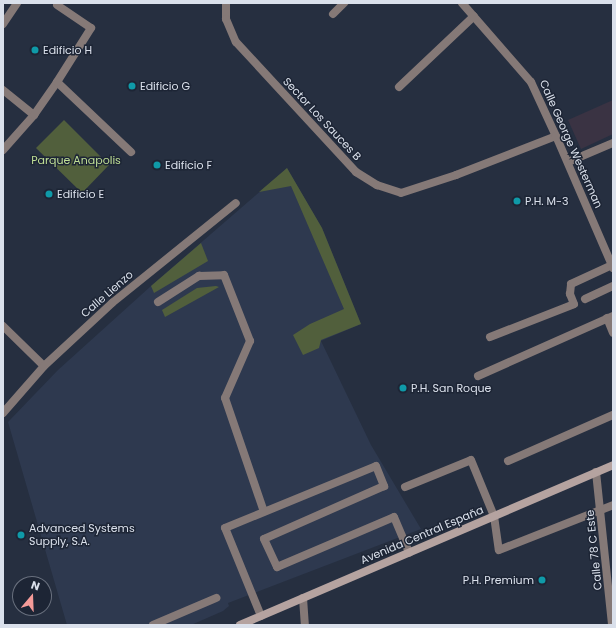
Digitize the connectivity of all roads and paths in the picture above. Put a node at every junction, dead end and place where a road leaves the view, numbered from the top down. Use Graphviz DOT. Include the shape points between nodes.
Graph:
graph roads {
  1 [pos="17,3"];
  2 [pos="226,3"];
  3 [pos="344,3"];
  4 [pos="462,3"];
  5 [pos="57,5"];
  6 [pos="333,14"];
  7 [pos="474,16"];
  8 [pos="3,24"];
  9 [pos="57,82"];
  10 [pos="399,87"];
  11 [pos="3,90"];
  12 [pos="34,115"];
  13 [pos="556,136"];
  14 [pos="613,144"];
  15 [pos="3,150"];
  16 [pos="131,152"];
  17 [pos="568,162"];
  18 [pos="236,203"];
  19 [pos="610,254"];
  20 [pos="612,266"];
  21 [pos="613,286"];
  22 [pos="585,299"];
  23 [pos="158,302"];
  24 [pos="610,317"];
  25 [pos="3,326"];
  26 [pos="613,333"];
  27 [pos="490,338"];
  28 [pos="44,366"];
  29 [pos="478,376"];
  30 [pos="3,413"];
  31 [pos="613,415"];
  32 [pos="508,461"];
  33 [pos="613,465"];
  34 [pos="596,472"];
  35 [pos="405,487"];
  36 [pos="613,505"];
  37 [pos="601,510"];
  38 [pos="264,512"];
  39 [pos="494,516"];
  40 [pos="409,553"];
  41 [pos="216,598"];
  42 [pos="303,598"];
  43 [pos="261,616"];
  44 [pos="153,625"];
  45 [pos="240,625"];
  46 [pos="304,625"];
  47 [pos="612,625"];
  1 -- 8 [label="street"];
  2 -- 13 [label="street, Sector Los Sauces B" via="226,20 236,42 356,172 377,185 401,192 456,175"];
  3 -- 6 [label="street"];
  4 -- 7 [label="street, Calle George Westerman"];
  5 -- 9 [label="street" via="91,28"];
  7 -- 10 [label="street"];
  7 -- 13 [label="street, Calle George Westerman" via="531,82"];
  9 -- 12 [label="street"];
  9 -- 16 [label="street"];
  11 -- 12 [label="street"];
  12 -- 15 [label="street"];
  13 -- 17 [label="street, Calle George Westerman"];
  14 -- 17 [label="street"];
  17 -- 19 [label="street, Calle George Westerman"];
  18 -- 28 [label="street, Calle Lienzo" via="112,303"];
  19 -- 20 [label="street, Calle George Westerman"];
  20 -- 27 [label="street" via="571,284 570,294 574,304"];
  21 -- 22 [label="street"];
  23 -- 38 [label="street" via="200,276 224,275 250,341 225,398"];
  24 -- 26 [label="street"];
  24 -- 29 [label="street"];
  25 -- 28 [label="street"];
  28 -- 30 [label="street, Calle Lienzo"];
  31 -- 32 [label="street"];
  33 -- 34 [label="main road, Avenida Central España"];
  34 -- 37 [label="street, Calle 78 C Este"];
  34 -- 39 [label="main road, Avenida Central España"];
  35 -- 39 [label="street" via="471,460"];
  36 -- 37 [label="street"];
  37 -- 39 [label="street" via="499,550"];
  37 -- 47 [label="street, Calle 78 C Este"];
  38 -- 40 [label="street" via="376,466 384,486 264,539 277,567 394,517"];
  38 -- 43 [label="street" via="225,528"];
  39 -- 40 [label="main road, Avenida Central España"];
  40 -- 42 [label="main road, Avenida Central España"];
  41 -- 44 [label="street"];
  42 -- 43 [label="main road, Avenida Central España"];
  42 -- 46 [label="street"];
  43 -- 45 [label="main road, Avenida Central España"];
}
